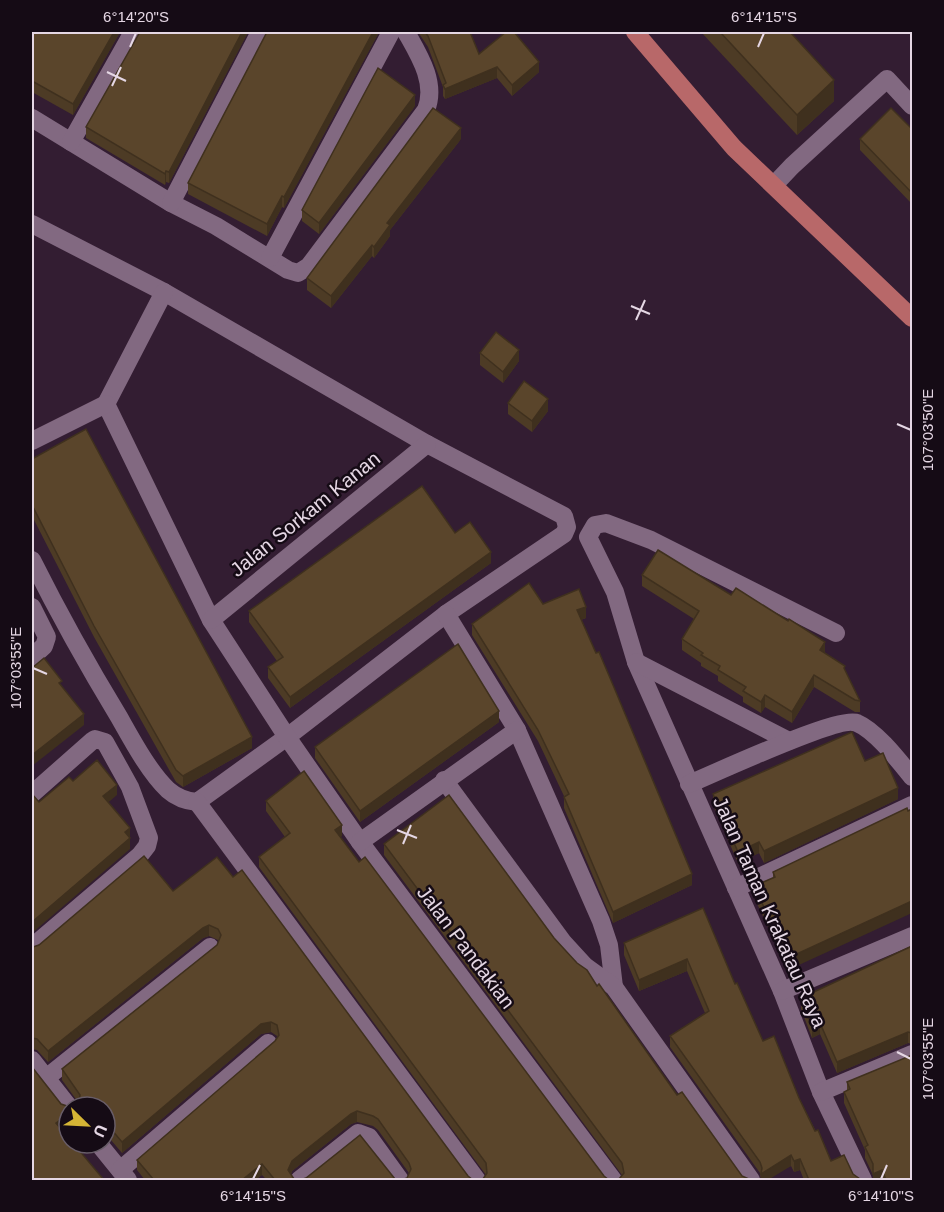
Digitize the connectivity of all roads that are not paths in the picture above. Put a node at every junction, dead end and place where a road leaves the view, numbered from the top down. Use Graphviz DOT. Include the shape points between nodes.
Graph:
graph roads {
  1 [pos="133,32"];
  2 [pos="260,32"];
  3 [pos="391,32"];
  4 [pos="406,32"];
  5 [pos="635,32"];
  6 [pos="912,106"];
  7 [pos="32,118"];
  8 [pos="71,142"];
  9 [pos="774,185"];
  10 [pos="171,203"];
  11 [pos="32,224"];
  12 [pos="270,258"];
  13 [pos="165,292"];
  14 [pos="912,318"];
  15 [pos="106,404"];
  16 [pos="32,441"];
  17 [pos="427,444"];
  18 [pos="32,560"];
  19 [pos="32,607"];
  20 [pos="446,614"];
  21 [pos="211,620"];
  22 [pos="836,633"];
  23 [pos="32,657"];
  24 [pos="636,662"];
  25 [pos="517,730"];
  26 [pos="287,737"];
  27 [pos="789,741"];
  28 [pos="912,777"];
  29 [pos="444,780"];
  30 [pos="689,784"];
  31 [pos="32,794"];
  32 [pos="197,802"];
  33 [pos="912,805"];
  34 [pos="360,842"];
  35 [pos="736,888"];
  36 [pos="912,936"];
  37 [pos="32,947"];
  38 [pos="210,947"];
  39 [pos="614,987"];
  40 [pos="782,991"];
  41 [pos="268,1043"];
  42 [pos="912,1054"];
  43 [pos="32,1060"];
  44 [pos="45,1078"];
  45 [pos="821,1092"];
  46 [pos="59,1095"];
  47 [pos="108,1155"];
  48 [pos="124,1175"];
  49 [pos="397,1177"];
  50 [pos="299,1180"];
  51 [pos="477,1180"];
  52 [pos="613,1180"];
  53 [pos="751,1180"];
  54 [pos="862,1180"];
  1 -- 8 [label="street"];
  2 -- 10 [label="street"];
  3 -- 12 [label="street"];
  4 -- 12 [label="street" via="429,87 426,110 309,266 293,272"];
  5 -- 9 [label="main road" via="734,148"];
  6 -- 9 [label="street" via="887,79"];
  7 -- 8 [label="street"];
  8 -- 10 [label="street"];
  9 -- 14 [label="main road"];
  10 -- 12 [label="street"];
  11 -- 13 [label="street"];
  13 -- 15 [label="street"];
  13 -- 17 [label="street"];
  15 -- 16 [label="street"];
  15 -- 21 [label="street, Jalan Pandakian"];
  17 -- 20 [label="street" via="567,521 564,534"];
  17 -- 21 [label="street, Jalan Sorkam Kanan"];
  18 -- 32 [label="street" via="73,641 155,773 175,795"];
  19 -- 23 [label="street" via="47,637"];
  20 -- 25 [label="street"];
  20 -- 26 [label="street"];
  21 -- 26 [label="street, Jalan Pandakian"];
  22 -- 24 [label="street, Jalan Taman Krakatau Raya" via="651,540 600,523 588,537 615,592"];
  24 -- 27 [label="street"];
  24 -- 30 [label="street, Jalan Taman Krakatau Raya"];
  25 -- 29 [label="street"];
  25 -- 39 [label="street" via="601,921 609,945"];
  26 -- 32 [label="street"];
  26 -- 34 [label="street, Jalan Pandakian"];
  27 -- 28 [label="street" via="848,721 860,724 887,747"];
  27 -- 30 [label="street"];
  29 -- 34 [label="street"];
  29 -- 39 [label="street" via="563,942 585,966"];
  30 -- 35 [label="street, Jalan Taman Krakatau Raya"];
  31 -- 37 [label="street" via="95,739 105,742 130,787 149,838 143,852"];
  32 -- 51 [label="street"];
  33 -- 35 [label="street"];
  34 -- 52 [label="street, Jalan Pandakian"];
  35 -- 40 [label="street, Jalan Taman Krakatau Raya"];
  36 -- 40 [label="street"];
  38 -- 44 [label="street"];
  39 -- 53 [label="street"];
  40 -- 45 [label="street, Jalan Taman Krakatau Raya"];
  41 -- 48 [label="street"];
  42 -- 45 [label="street"];
  43 -- 44 [label="street"];
  44 -- 46 [label="street"];
  45 -- 54 [label="street, Jalan Taman Krakatau Raya"];
  47 -- 48 [label="street"];
  49 -- 50 [label="street" via="369,1137 358,1133"];
}
